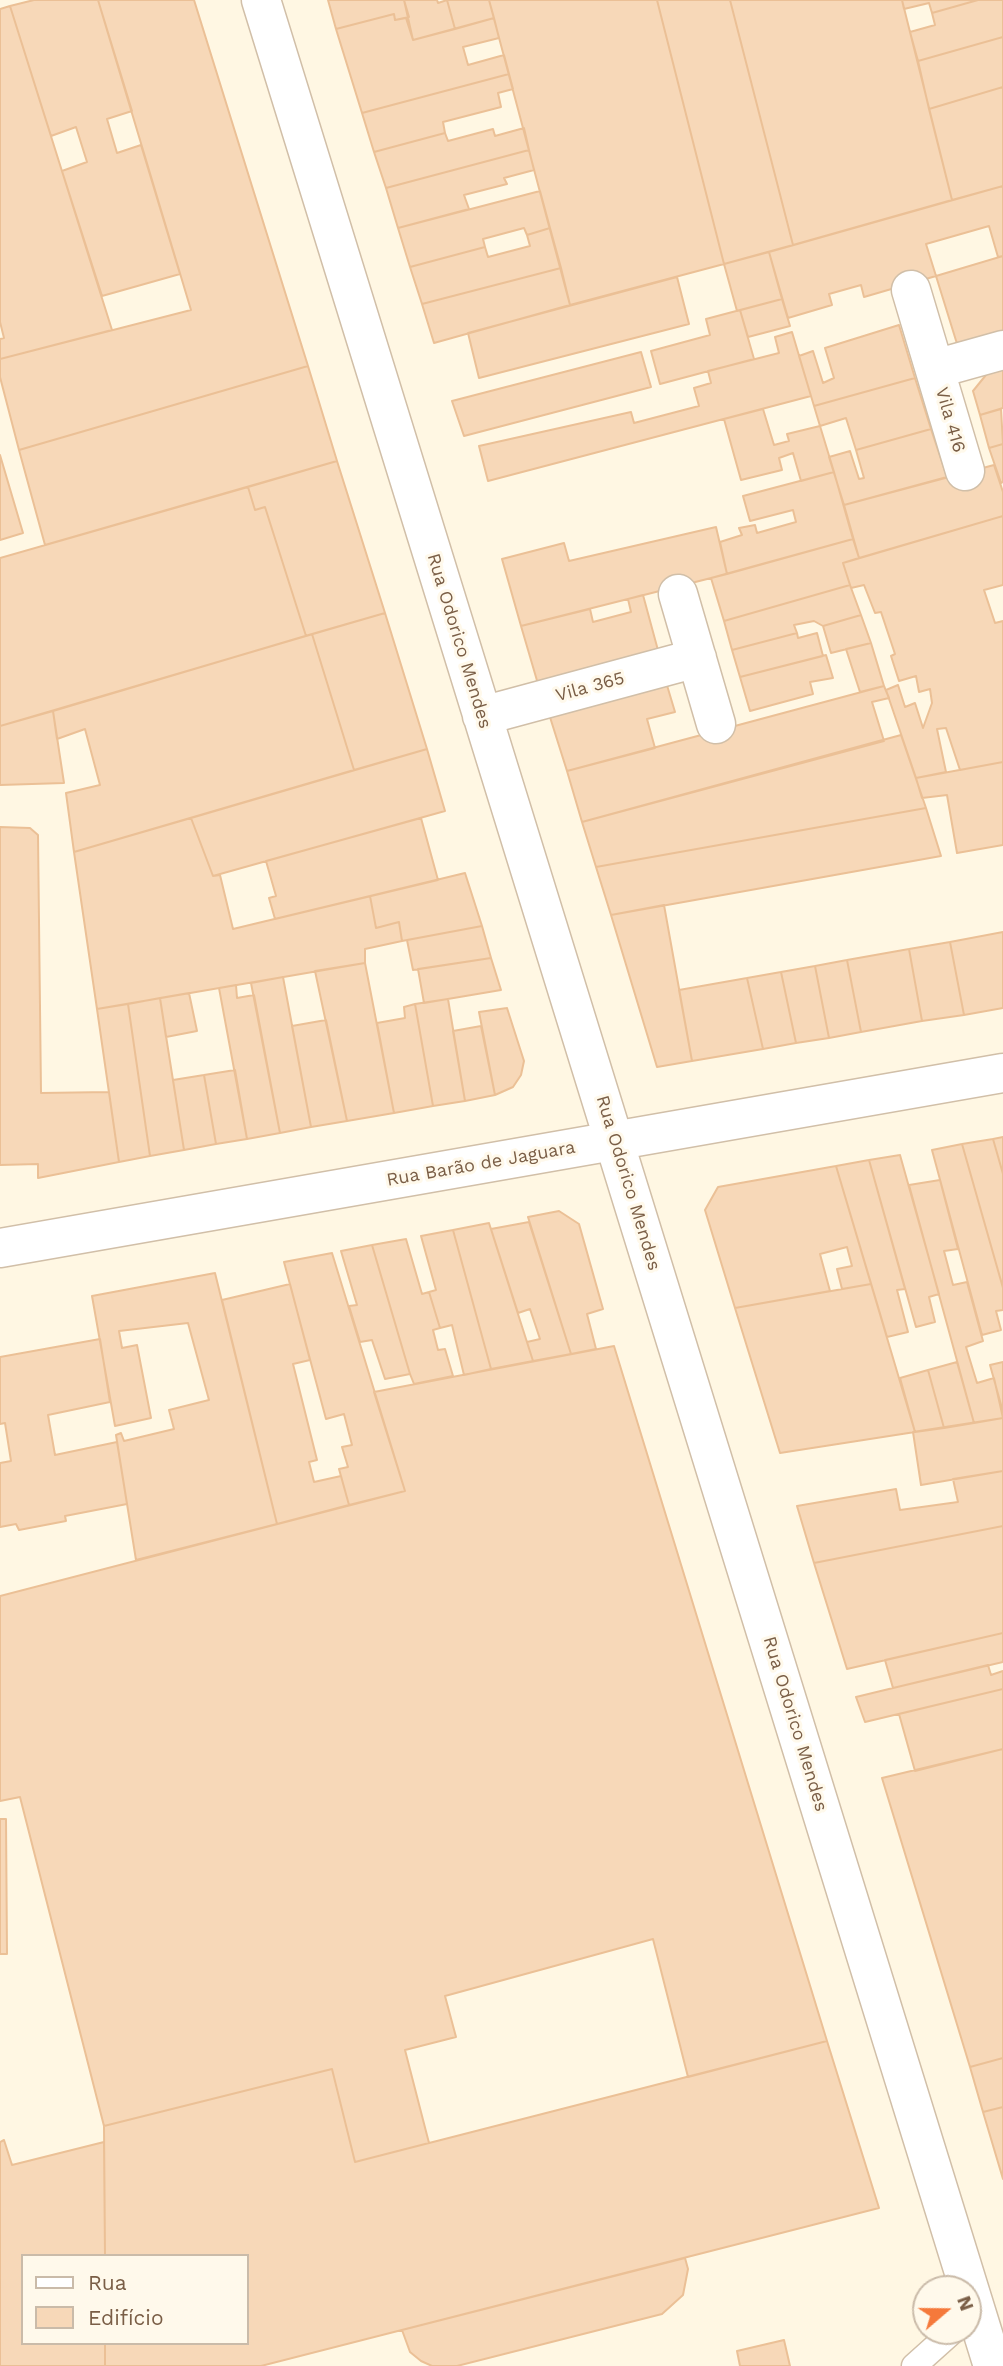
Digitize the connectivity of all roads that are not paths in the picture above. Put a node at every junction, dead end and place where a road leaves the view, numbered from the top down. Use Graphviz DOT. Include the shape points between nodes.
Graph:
graph roads {
  1 [pos="261,0"];
  2 [pos="911,290"];
  3 [pos="1003,350"];
  4 [pos="935,369"];
  5 [pos="965,471"];
  6 [pos="678,594"];
  7 [pos="697,658"];
  8 [pos="482,716"];
  9 [pos="716,724"];
  10 [pos="1003,1073"];
  11 [pos="615,1141"];
  12 [pos="0,1248"];
  13 [pos="953,2275"];
  14 [pos="938,2345"];
  15 [pos="981,2345"];
  16 [pos="914,2366"];
  17 [pos="993,2366"];
  1 -- 8 [label="street, Rua Odorico Mendes"];
  2 -- 4 [label="street, Vila 416"];
  3 -- 4 [label="street, Vila 416"];
  4 -- 5 [label="street, Vila 416"];
  6 -- 7 [label="street"];
  7 -- 8 [label="street, Vila 365"];
  7 -- 9 [label="street"];
  8 -- 11 [label="street, Rua Odorico Mendes"];
  10 -- 11 [label="street, Rua Barão de Jaguara"];
  11 -- 12 [label="street, Rua Barão de Jaguara"];
  11 -- 13 [label="street, Rua Odorico Mendes"];
  14 -- 16 [label="lane"];
  15 -- 17 [label="street, Rua Odorico Mendes"];
}
